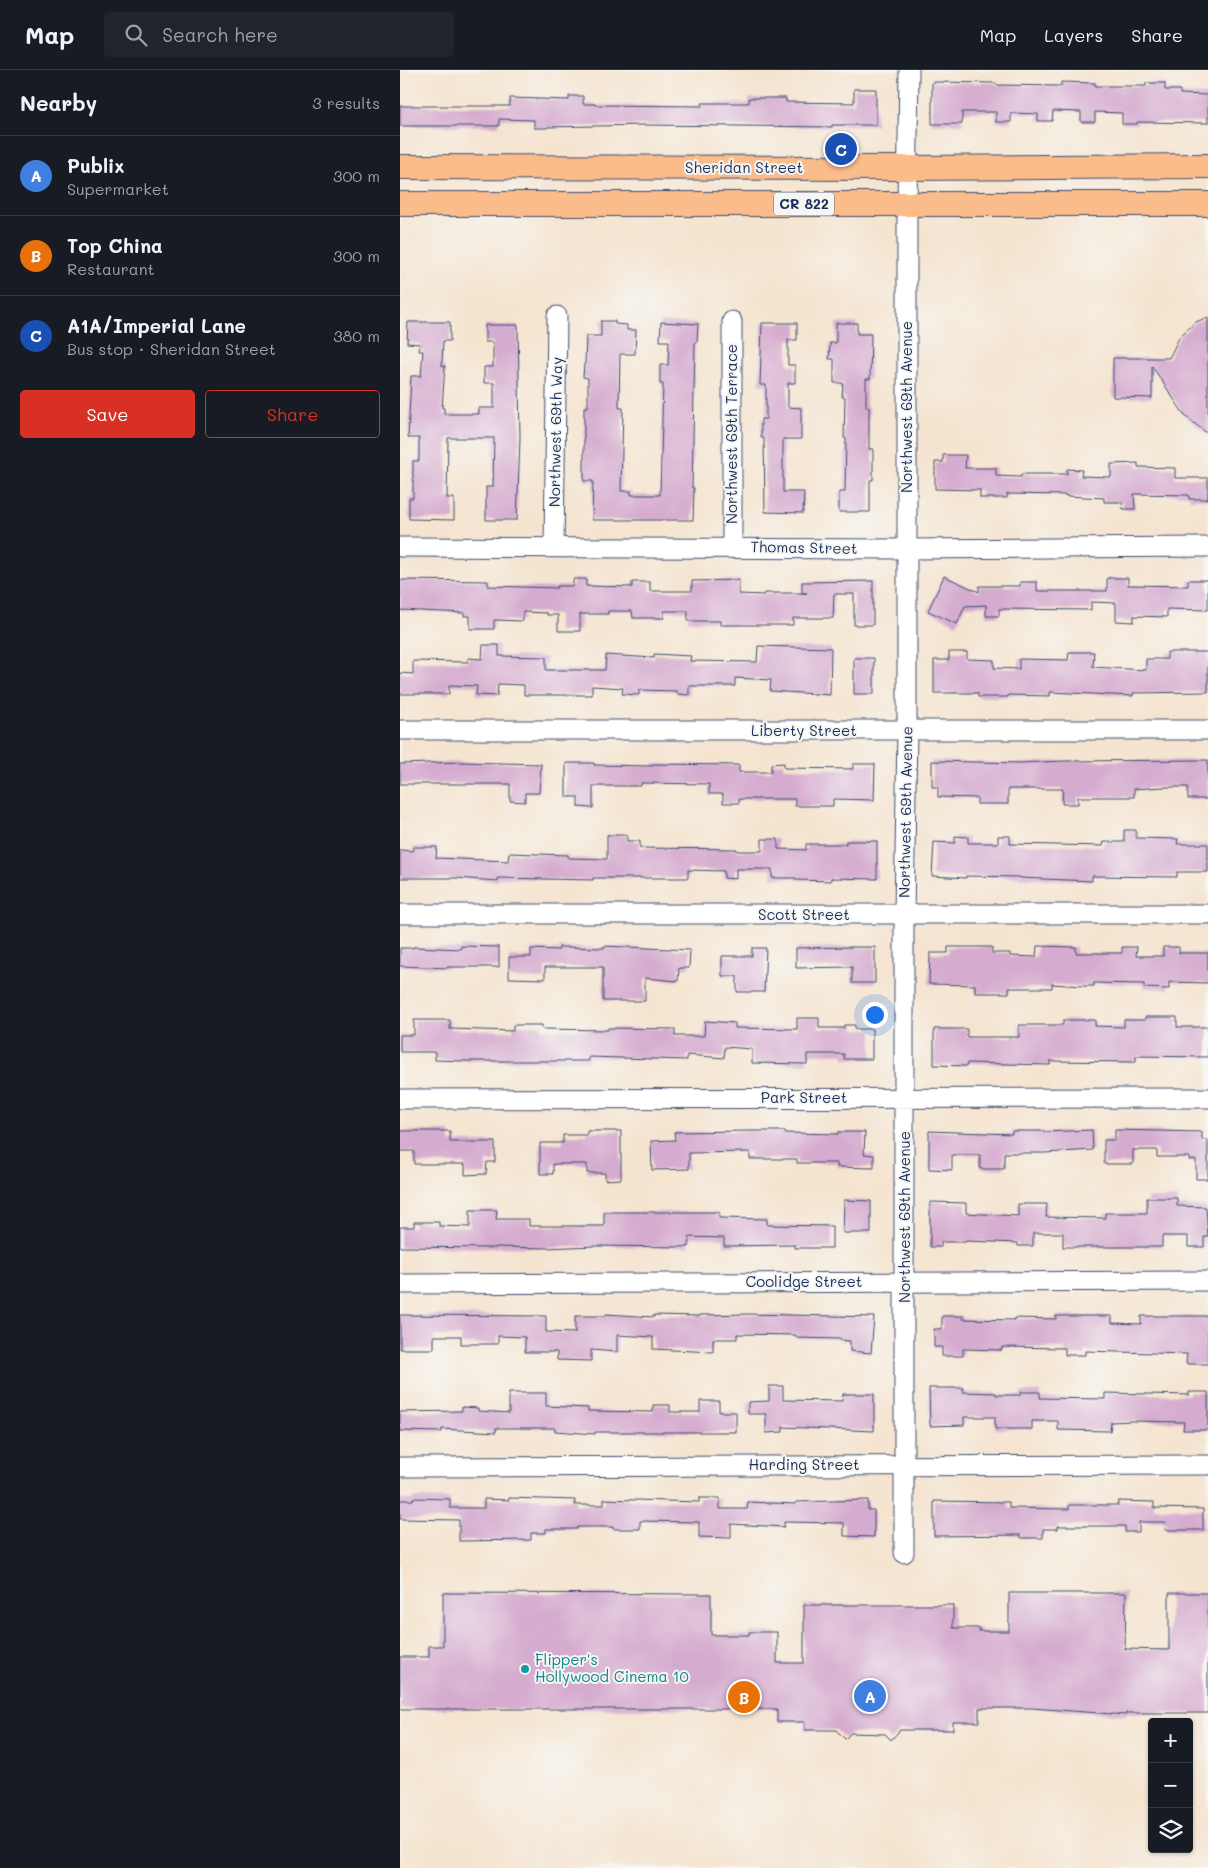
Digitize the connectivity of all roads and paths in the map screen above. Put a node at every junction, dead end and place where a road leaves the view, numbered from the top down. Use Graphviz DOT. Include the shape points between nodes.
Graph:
graph roads {
  1 [pos="909,70"];
  2 [pos="1208,166"];
  3 [pos="400,167"];
  4 [pos="908,168"];
  5 [pos="400,204"];
  6 [pos="907,204"];
  7 [pos="1208,204"];
  8 [pos="557,316"];
  9 [pos="732,321"];
  10 [pos="400,547"];
  11 [pos="554,547"];
  12 [pos="732,547"];
  13 [pos="1208,547"];
  14 [pos="907,549"];
  15 [pos="400,730"];
  16 [pos="1208,730"];
  17 [pos="908,731"];
  18 [pos="400,914"];
  19 [pos="1208,914"];
  20 [pos="904,915"];
  21 [pos="906,1097"];
  22 [pos="1208,1098"];
  23 [pos="400,1099"];
  24 [pos="1208,1281"];
  25 [pos="904,1282"];
  26 [pos="400,1284"];
  27 [pos="904,1465"];
  28 [pos="1208,1466"];
  29 [pos="400,1467"];
  30 [pos="904,1554"];
  1 -- 4 [label="street, Northwest 69th Avenue"];
  2 -- 4 [label="main road, Sheridan Street"];
  3 -- 4 [label="main road, Sheridan Street"];
  4 -- 6 [label="street, Northwest 69th Avenue"];
  5 -- 6 [label="main road, CR 822"];
  6 -- 7 [label="main road, CR 822"];
  6 -- 14 [label="street, Northwest 69th Avenue"];
  8 -- 11 [label="street, Northwest 69th Way"];
  9 -- 12 [label="street, Northwest 69th Terrace"];
  10 -- 11 [label="street, Thomas Street"];
  11 -- 12 [label="street, Thomas Street"];
  12 -- 14 [label="street, Thomas Street"];
  13 -- 14 [label="street, Thomas Street"];
  14 -- 17 [label="street, Northwest 69th Avenue"];
  15 -- 17 [label="street, Liberty Street"];
  16 -- 17 [label="street, Liberty Street"];
  17 -- 20 [label="street, Northwest 69th Avenue"];
  18 -- 20 [label="street, Scott Street"];
  19 -- 20 [label="street, Scott Street"];
  20 -- 21 [label="street, Northwest 69th Avenue"];
  21 -- 22 [label="street, Park Street"];
  21 -- 23 [label="street, Park Street"];
  21 -- 25 [label="street, Northwest 69th Avenue"];
  24 -- 25 [label="street, Coolidge Street"];
  25 -- 26 [label="street, Coolidge Street"];
  25 -- 27 [label="street, Northwest 69th Avenue"];
  27 -- 28 [label="street, Harding Street"];
  27 -- 29 [label="street, Harding Street"];
  27 -- 30 [label="street, Northwest 69th Avenue"];
}
